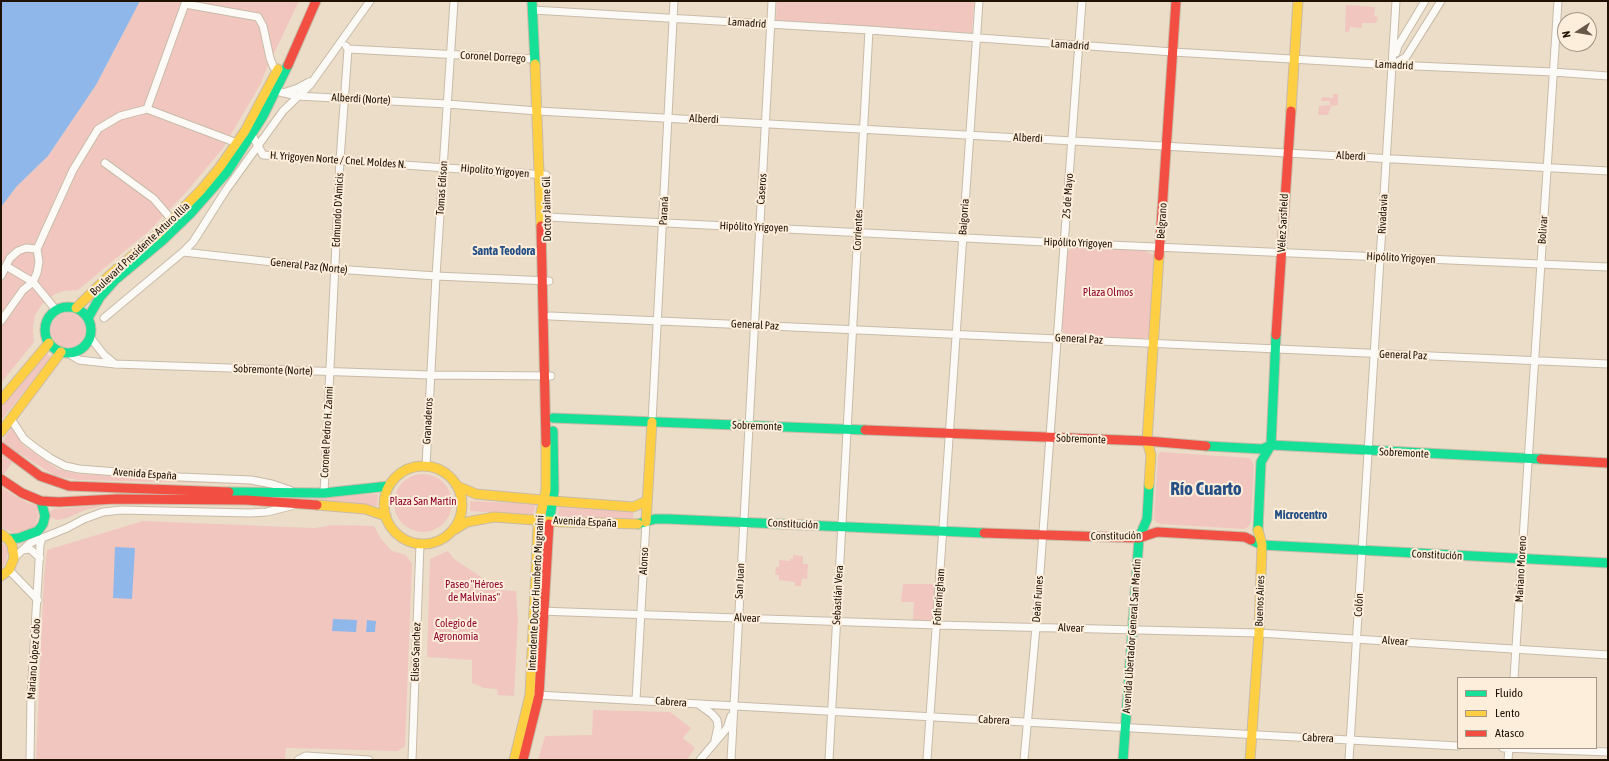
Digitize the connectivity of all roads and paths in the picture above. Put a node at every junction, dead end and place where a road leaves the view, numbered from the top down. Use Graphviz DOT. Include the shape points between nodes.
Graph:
graph roads {
  1 [pos="308,1"];
  2 [pos="316,1"];
  3 [pos="370,1"];
  4 [pos="454,1"];
  5 [pos="674,1"];
  6 [pos="772,1"];
  7 [pos="979,1"];
  8 [pos="1082,1"];
  9 [pos="1176,1"];
  10 [pos="1298,1"];
  11 [pos="1396,1"];
  12 [pos="1425,1"];
  13 [pos="1441,1"];
  14 [pos="1558,1"];
  15 [pos="186,3"];
  16 [pos="536,6"];
  17 [pos="674,18"];
  18 [pos="771,25"];
  19 [pos="869,30"];
  20 [pos="977,38"];
  21 [pos="342,41"];
  22 [pos="1079,46"];
  23 [pos="348,49"];
  24 [pos="1173,52"];
  25 [pos="451,55"];
  26 [pos="535,59"];
  27 [pos="1294,59"];
  28 [pos="1393,65"];
  29 [pos="1553,72"];
  30 [pos="280,75"];
  31 [pos="1608,76"];
  32 [pos="314,79"];
  33 [pos="279,92"];
  34 [pos="297,96"];
  35 [pos="344,98"];
  36 [pos="447,104"];
  37 [pos="147,109"];
  38 [pos="541,111"];
  39 [pos="668,117"];
  40 [pos="766,123"];
  41 [pos="864,128"];
  42 [pos="248,133"];
  43 [pos="970,134"];
  44 [pos="1072,141"];
  45 [pos="237,143"];
  46 [pos="1167,145"];
  47 [pos="258,146"];
  48 [pos="1287,152"];
  49 [pos="1386,158"];
  50 [pos="340,160"];
  51 [pos="105,163"];
  52 [pos="444,166"];
  53 [pos="1547,167"];
  54 [pos="1608,171"];
  55 [pos="543,174"];
  56 [pos="547,217"];
  57 [pos="172,220"];
  58 [pos="663,224"];
  59 [pos="759,228"];
  60 [pos="858,232"];
  61 [pos="962,237"];
  62 [pos="1064,243"];
  63 [pos="1160,246"];
  64 [pos="37,249"];
  65 [pos="182,252"];
  66 [pos="1282,253"];
  67 [pos="1380,257"];
  68 [pos="1540,264"];
  69 [pos="6,266"];
  70 [pos="1608,267"];
  71 [pos="335,270"];
  72 [pos="1,276"];
  73 [pos="436,276"];
  74 [pos="545,281"];
  75 [pos="32,282"];
  76 [pos="76,308"];
  77 [pos="56,310"];
  78 [pos="550,316"];
  79 [pos="88,318"];
  80 [pos="104,318"];
  81 [pos="658,320"];
  82 [pos="1,321"];
  83 [pos="755,325"];
  84 [pos="853,330"];
  85 [pos="956,333"];
  86 [pos="90,337"];
  87 [pos="1057,339"];
  88 [pos="49,343"];
  89 [pos="1154,343"];
  90 [pos="1275,348"];
  91 [pos="64,353"];
  92 [pos="1375,354"];
  93 [pos="1535,360"];
  94 [pos="115,364"];
  95 [pos="1608,364"];
  96 [pos="330,372"];
  97 [pos="430,376"];
  98 [pos="548,376"];
  99 [pos="1,400"];
  100 [pos="553,418"];
  101 [pos="11,420"];
  102 [pos="652,422"];
  103 [pos="749,425"];
  104 [pos="847,429"];
  105 [pos="1,432"];
  106 [pos="950,433"];
  107 [pos="1049,438"];
  108 [pos="1147,442"];
  109 [pos="1271,446"];
  110 [pos="1,448"];
  111 [pos="1368,451"];
  112 [pos="1528,460"];
  113 [pos="1608,463"];
  114 [pos="426,466"];
  115 [pos="1,479"];
  116 [pos="389,486"];
  117 [pos="457,486"];
  118 [pos="296,492"];
  119 [pos="324,493"];
  120 [pos="543,500"];
  121 [pos="42,501"];
  122 [pos="553,501"];
  123 [pos="647,501"];
  124 [pos="299,504"];
  125 [pos="386,516"];
  126 [pos="539,520"];
  127 [pos="549,521"];
  128 [pos="744,521"];
  129 [pos="646,522"];
  130 [pos="842,527"];
  131 [pos="454,530"];
  132 [pos="944,531"];
  133 [pos="1042,536"];
  134 [pos="5,537"];
  135 [pos="42,538"];
  136 [pos="1139,538"];
  137 [pos="420,544"];
  138 [pos="1262,545"];
  139 [pos="23,550"];
  140 [pos="1362,551"];
  141 [pos="14,558"];
  142 [pos="40,558"];
  143 [pos="1522,558"];
  144 [pos="1608,563"];
  145 [pos="9,570"];
  146 [pos="1,576"];
  147 [pos="38,600"];
  148 [pos="538,611"];
  149 [pos="641,615"];
  150 [pos="738,618"];
  151 [pos="837,621"];
  152 [pos="937,625"];
  153 [pos="1036,627"];
  154 [pos="1133,630"];
  155 [pos="1259,633"];
  156 [pos="1357,639"];
  157 [pos="1517,649"];
  158 [pos="1608,655"];
  159 [pos="1514,677"];
  160 [pos="535,695"];
  161 [pos="636,700"];
  162 [pos="698,704"];
  163 [pos="735,706"];
  164 [pos="832,712"];
  165 [pos="930,716"];
  166 [pos="1027,722"];
  167 [pos="1125,727"];
  168 [pos="1252,734"];
  169 [pos="1350,740"];
  170 [pos="714,742"];
  171 [pos="1457,746"];
  172 [pos="1509,749"];
  173 [pos="1534,749"];
  174 [pos="1608,752"];
  175 [pos="30,760"];
  176 [pos="298,760"];
  177 [pos="369,760"];
  178 [pos="412,760"];
  179 [pos="514,760"];
  180 [pos="523,760"];
  181 [pos="700,760"];
  182 [pos="731,760"];
  183 [pos="828,760"];
  184 [pos="927,760"];
  185 [pos="1024,760"];
  186 [pos="1123,760"];
  187 [pos="1250,760"];
  188 [pos="1349,760"];
  189 [pos="1508,760"];
  1 -- 30 [label="main road, Boulevard Presidente Arturo Illia"];
  2 -- 30 [label="main road, Boulevard Presidente Arturo Illia"];
  3 -- 21 [label="street"];
  4 -- 25 [label="street, Tomas Edison"];
  5 -- 17 [label="street, Paraná"];
  6 -- 18 [label="street, Caseros"];
  7 -- 20 [label="street, Baigorria"];
  8 -- 22 [label="street, 25 de Mayo"];
  9 -- 24 [label="main road, Belgrano"];
  10 -- 27 [label="main road, Vélez Sarsfield"];
  11 -- 28 [label="street, Rivadavia"];
  12 -- 28 [label="street" via="1398,46"];
  13 -- 28 [label="street" via="1406,57"];
  14 -- 29 [label="street, Bolivar"];
  15 -- 30 [label="street" via="258,17 263,26 270,58"];
  15 -- 37 [label="street"];
  16 -- 17 [label="street, Lamadrid"];
  16 -- 26 [label="main road, Doctor Jaime Gil"];
  16 -- 38 [label="main road, Doctor Jaime Gil"];
  17 -- 18 [label="street, Lamadrid"];
  17 -- 39 [label="street, Paraná"];
  18 -- 19 [label="street, Lamadrid"];
  18 -- 40 [label="street, Caseros"];
  19 -- 20 [label="street, Lamadrid"];
  19 -- 41 [label="street, Corrientes"];
  20 -- 22 [label="street, Lamadrid"];
  20 -- 43 [label="street, Baigorria"];
  21 -- 23 [label="street"];
  21 -- 32 [label="street"];
  22 -- 24 [label="street, Lamadrid"];
  22 -- 44 [label="street, 25 de Mayo"];
  23 -- 25 [label="street, Coronel Dorrego"];
  23 -- 35 [label="street, Edmundo D'Amicis"];
  24 -- 27 [label="street, Lamadrid"];
  24 -- 46 [label="main road, Belgrano"];
  25 -- 26 [label="street, Coronel Dorrego"];
  25 -- 36 [label="street, Tomas Edison"];
  26 -- 38 [label="main road, Doctor Jaime Gil"];
  27 -- 28 [label="street, Lamadrid"];
  27 -- 48 [label="main road, Vélez Sarsfield"];
  28 -- 29 [label="street, Lamadrid"];
  28 -- 49 [label="street, Rivadavia"];
  29 -- 31 [label="street, Lamadrid"];
  29 -- 53 [label="street, Bolivar"];
  30 -- 33 [label="main road, Boulevard Presidente Arturo Illia"];
  30 -- 42 [label="main road, Boulevard Presidente Arturo Illia"];
  32 -- 33 [label="street" via="298,88"];
  32 -- 34 [label="street"];
  33 -- 34 [label="street, Alberdi (Norte)"];
  33 -- 42 [label="main road, Boulevard Presidente Arturo Illia"];
  34 -- 35 [label="street, Alberdi (Norte)"];
  34 -- 47 [label="street"];
  35 -- 36 [label="street, Alberdi (Norte)"];
  35 -- 50 [label="street, Edmundo D'Amicis"];
  36 -- 38 [label="street, Alberdi"];
  36 -- 52 [label="street, Tomas Edison"];
  37 -- 45 [label="street"];
  37 -- 64 [label="street" via="120,116 98,128 73,170"];
  38 -- 39 [label="street, Alberdi"];
  38 -- 55 [label="main road, Doctor Jaime Gil"];
  39 -- 40 [label="street, Alberdi"];
  39 -- 58 [label="street, Paraná"];
  40 -- 41 [label="street, Alberdi"];
  40 -- 59 [label="street, Caseros"];
  41 -- 43 [label="street, Alberdi"];
  41 -- 60 [label="street, Corrientes"];
  42 -- 45 [label="main road, Boulevard Presidente Arturo Illia"];
  42 -- 47 [label="street, H. Yrigoyen Norte / Cnel. Moldes N."];
  42 -- 79 [label="main road, Boulevard Presidente Arturo Illia" via="227,172 207,196 163,240 115,280 100,297"];
  43 -- 44 [label="street, Alberdi"];
  43 -- 61 [label="street, Baigorria"];
  44 -- 46 [label="street, Alberdi"];
  44 -- 62 [label="street, 25 de Mayo"];
  45 -- 57 [label="main road, Boulevard Presidente Arturo Illia" via="201,190"];
  46 -- 48 [label="street, Alberdi"];
  46 -- 63 [label="main road, Belgrano"];
  47 -- 50 [label="street, H. Yrigoyen Norte / Cnel. Moldes N." via="263,155"];
  47 -- 65 [label="street" via="193,242"];
  48 -- 49 [label="street, Alberdi"];
  48 -- 66 [label="main road, Vélez Sarsfield"];
  49 -- 53 [label="street, Alberdi"];
  49 -- 67 [label="street, Rivadavia"];
  50 -- 52 [label="street, H. Yrigoyen Norte / Cnel. Moldes N."];
  50 -- 71 [label="street, Edmundo D'Amicis"];
  51 -- 57 [label="street" via="154,199"];
  52 -- 55 [label="street, Hipolito Yrigoyen"];
  52 -- 73 [label="street, Tomas Edison"];
  53 -- 54 [label="street, Alberdi"];
  53 -- 68 [label="street, Bolivar"];
  55 -- 56 [label="main road, Doctor Jaime Gil"];
  55 -- 74 [label="main road, Doctor Jaime Gil"];
  56 -- 58 [label="street, Hipólito Yrigoyen"];
  56 -- 74 [label="main road, Doctor Jaime Gil"];
  57 -- 76 [label="main road, Boulevard Presidente Arturo Illia" via="110,274"];
  58 -- 59 [label="street, Hipólito Yrigoyen"];
  58 -- 81 [label="street, Paraná"];
  59 -- 60 [label="street, Hipólito Yrigoyen"];
  59 -- 83 [label="street, Caseros"];
  60 -- 61 [label="street, Hipólito Yrigoyen"];
  60 -- 84 [label="street, Corrientes"];
  61 -- 62 [label="street, Hipólito Yrigoyen"];
  61 -- 85 [label="street, Baigorria"];
  62 -- 63 [label="street, Hipólito Yrigoyen"];
  62 -- 87 [label="street, 25 de Mayo"];
  63 -- 66 [label="street, Hipólito Yrigoyen"];
  63 -- 89 [label="main road, Belgrano"];
  64 -- 69 [label="street" via="26,248 18,251"];
  64 -- 75 [label="street" via="39,262"];
  65 -- 71 [label="street, General Paz (Norte)"];
  65 -- 80 [label="street"];
  66 -- 67 [label="street, Hipólito Yrigoyen"];
  66 -- 90 [label="main road, Vélez Sarsfield"];
  67 -- 68 [label="street, Hipólito Yrigoyen"];
  67 -- 92 [label="street, Rivadavia"];
  68 -- 70 [label="street, Hipólito Yrigoyen"];
  68 -- 93 [label="street, Bolivar"];
  69 -- 72 [label="street"];
  69 -- 75 [label="street"];
  71 -- 73 [label="street, General Paz (Norte)"];
  71 -- 96 [label="street, Edmundo D'Amicis"];
  73 -- 74 [label="street"];
  73 -- 97 [label="street, Tomas Edison"];
  74 -- 78 [label="main road, Doctor Jaime Gil"];
  74 -- 98 [label="main road, Doctor Jaime Gil"];
  75 -- 77 [label="street"];
  75 -- 82 [label="street" via="23,290"];
  76 -- 77 [label="main road"];
  76 -- 79 [label="main road"];
  77 -- 88 [label="main road" via="45,328"];
  78 -- 81 [label="street, General Paz"];
  78 -- 98 [label="main road, Doctor Jaime Gil"];
  79 -- 86 [label="main road" via="91,326"];
  81 -- 83 [label="street, General Paz"];
  81 -- 102 [label="street, Paraná"];
  83 -- 84 [label="street, General Paz"];
  83 -- 103 [label="street, Caseros"];
  84 -- 85 [label="street, General Paz"];
  84 -- 104 [label="street, Corrientes"];
  85 -- 87 [label="street, General Paz"];
  85 -- 106 [label="street, Baigorria"];
  86 -- 91 [label="main road" via="81,350"];
  86 -- 94 [label="street"];
  87 -- 89 [label="street, General Paz"];
  87 -- 107 [label="street, 25 de Mayo"];
  88 -- 91 [label="main road"];
  88 -- 99 [label="main road"];
  89 -- 90 [label="street, General Paz"];
  89 -- 108 [label="main road, Belgrano"];
  90 -- 92 [label="street, General Paz"];
  90 -- 109 [label="main road, Vélez Sarsfield"];
  91 -- 94 [label="street, Sobremonte (Norte)" via="79,360"];
  91 -- 101 [label="main road"];
  92 -- 93 [label="street, General Paz"];
  92 -- 111 [label="street, Rivadavia"];
  93 -- 95 [label="street, General Paz"];
  93 -- 112 [label="street, Bolivar"];
  94 -- 96 [label="street, Sobremonte (Norte)"];
  96 -- 97 [label="street, Sobremonte (Norte)"];
  96 -- 119 [label="street, Coronel Pedro H. Zanni"];
  97 -- 98 [label="street"];
  97 -- 114 [label="street, Granaderos"];
  98 -- 100 [label="main road, Doctor Jaime Gil"];
  98 -- 120 [label="main road, Intendente Doctor Humberto Mugnaini" via="546,484"];
  100 -- 102 [label="main road, Sobremonte"];
  100 -- 122 [label="main road, Intendente Doctor Humberto Mugnaini"];
  101 -- 105 [label="main road"];
  101 -- 118 [label="street, Avenida España" via="24,439 65,466 180,477 251,480"];
  102 -- 103 [label="main road, Sobremonte"];
  102 -- 123 [label="main road, Alonso"];
  103 -- 104 [label="main road, Sobremonte"];
  103 -- 128 [label="street, San Juan"];
  104 -- 106 [label="main road, Sobremonte"];
  104 -- 130 [label="street, Sebastián Vera"];
  106 -- 107 [label="main road, Sobremonte"];
  106 -- 132 [label="street, Fotheringham"];
  107 -- 108 [label="main road, Sobremonte"];
  107 -- 133 [label="street, Deán Funes"];
  108 -- 109 [label="main road, Sobremonte" via="1250,449"];
  108 -- 136 [label="main road, Avenida Libertador General San Martín" via="1151,455 1147,519"];
  109 -- 111 [label="main road, Sobremonte"];
  109 -- 138 [label="main road, Buenos Aires" via="1262,462 1257,526"];
  110 -- 118 [label="main road, Avenida España" via="40,476 69,486 208,492"];
  111 -- 112 [label="main road, Sobremonte"];
  111 -- 140 [label="street, Colón"];
  112 -- 113 [label="main road, Sobremonte"];
  112 -- 143 [label="street, Mariano Moreno"];
  114 -- 116 [label="main road" via="413,467 402,472"];
  114 -- 117 [label="main road" via="438,469 449,476"];
  115 -- 121 [label="main road, Avenida España"];
  116 -- 119 [label="main road, Avenida España"];
  116 -- 125 [label="main road" via="384,504"];
  117 -- 120 [label="main road, Avenida España" via="476,494"];
  117 -- 131 [label="main road" via="462,508"];
  118 -- 119 [label="main road, Avenida España"];
  120 -- 122 [label="main road, Avenida España"];
  120 -- 126 [label="main road, Intendente Doctor Humberto Mugnaini"];
  121 -- 124 [label="main road, Avenida España" via="116,498 246,500"];
  121 -- 134 [label="main road" via="45,516 38,531 19,538"];
  122 -- 123 [label="main road, Avenida España" via="633,507"];
  122 -- 127 [label="main road, Intendente Doctor Humberto Mugnaini"];
  123 -- 129 [label="main road, Alonso"];
  124 -- 125 [label="main road, Avenida España" via="365,509"];
  124 -- 135 [label="street, Avenida España" via="268,512 250,513 121,510 102,512"];
  125 -- 137 [label="main road" via="391,527 399,535"];
  126 -- 127 [label="main road, Avenida España"];
  126 -- 131 [label="main road, Avenida España" via="494,517 467,522"];
  126 -- 148 [label="main road, Intendente Doctor Humberto Mugnaini"];
  127 -- 129 [label="main road, Avenida España" via="630,525"];
  127 -- 148 [label="main road, Intendente Doctor Humberto Mugnaini"];
  128 -- 129 [label="main road, Constitución" via="668,519"];
  128 -- 130 [label="main road, Constitución"];
  128 -- 150 [label="street, San Juan"];
  129 -- 149 [label="street, Alonso"];
  130 -- 132 [label="main road, Constitución"];
  130 -- 151 [label="street, Sebastián Vera"];
  131 -- 137 [label="main road" via="433,543"];
  132 -- 133 [label="main road, Constitución"];
  132 -- 152 [label="street, Fotheringham"];
  133 -- 136 [label="main road, Constitución"];
  133 -- 153 [label="street, Deán Funes"];
  134 -- 141 [label="main road" via="14,551"];
  135 -- 139 [label="street, Avenida España" via="30,543"];
  135 -- 142 [label="street, Mariano López Cobo"];
  136 -- 138 [label="main road, Constitución" via="1157,532 1245,537"];
  136 -- 154 [label="main road, Avenida Libertador General San Martín"];
  137 -- 178 [label="street, Eliseo Sanchez"];
  138 -- 140 [label="main road, Constitución"];
  138 -- 155 [label="main road, Buenos Aires"];
  139 -- 141 [label="street, Avenida España"];
  139 -- 142 [label="street" via="30,549"];
  140 -- 143 [label="main road, Constitución"];
  140 -- 156 [label="street, Colón"];
  141 -- 145 [label="main road"];
  142 -- 147 [label="street, Mariano López Cobo"];
  143 -- 144 [label="main road, Constitución"];
  143 -- 157 [label="street, Mariano Moreno"];
  145 -- 146 [label="main road"];
  145 -- 147 [label="street"];
  147 -- 175 [label="street, Mariano López Cobo" via="31,696"];
  148 -- 149 [label="street, Alvear"];
  148 -- 160 [label="main road, Intendente Doctor Humberto Mugnaini"];
  149 -- 150 [label="street, Alvear"];
  149 -- 161 [label="street, Alonso"];
  150 -- 151 [label="street, Alvear"];
  150 -- 163 [label="street, San Juan"];
  151 -- 152 [label="street, Alvear"];
  151 -- 164 [label="street, Sebastián Vera"];
  152 -- 153 [label="street, Alvear"];
  152 -- 165 [label="street, Fotheringham"];
  153 -- 154 [label="street, Alvear"];
  153 -- 166 [label="street, Deán Funes"];
  154 -- 155 [label="street, Alvear"];
  154 -- 167 [label="main road, Avenida Libertador General San Martín"];
  155 -- 156 [label="street, Alvear"];
  155 -- 168 [label="main road, Buenos Aires"];
  156 -- 157 [label="street, Alvear"];
  156 -- 169 [label="street, Colón"];
  157 -- 158 [label="street, Alvear"];
  157 -- 159 [label="street, Mariano Moreno"];
  160 -- 161 [label="street, Cabrera"];
  160 -- 179 [label="main road, Intendente Doctor Humberto Mugnaini"];
  160 -- 180 [label="main road, Intendente Doctor Humberto Mugnaini"];
  161 -- 162 [label="street, Cabrera"];
  162 -- 163 [label="street, Cabrera"];
  162 -- 170 [label="street" via="717,720"];
  163 -- 164 [label="street, Cabrera"];
  163 -- 170 [label="street" via="727,728"];
  163 -- 182 [label="street, San Juan"];
  164 -- 165 [label="street, Cabrera"];
  164 -- 183 [label="street, Sebastián Vera"];
  165 -- 166 [label="street, Cabrera"];
  165 -- 184 [label="street, Fotheringham"];
  166 -- 167 [label="street, Cabrera"];
  166 -- 185 [label="street, Deán Funes"];
  167 -- 168 [label="street, Cabrera"];
  167 -- 186 [label="main road, Avenida Libertador General San Martín"];
  168 -- 169 [label="street, Cabrera"];
  168 -- 187 [label="main road, Buenos Aires"];
  169 -- 171 [label="street, Cabrera"];
  169 -- 188 [label="street, Colón"];
  170 -- 181 [label="street"];
  172 -- 189 [label="street"];
  173 -- 174 [label="street"];
  176 -- 177 [label="street" via="306,756"];
}
